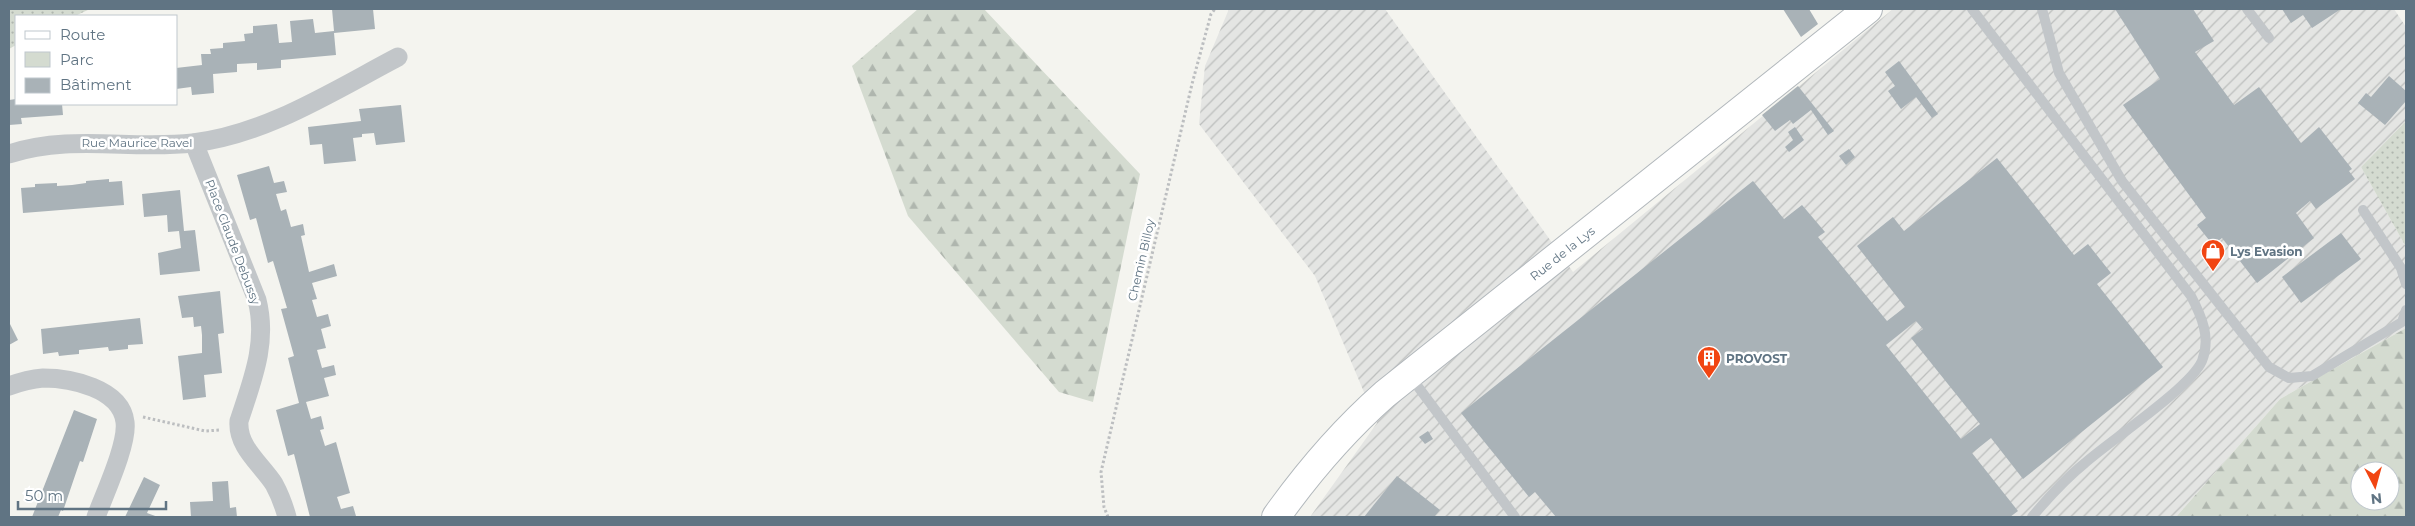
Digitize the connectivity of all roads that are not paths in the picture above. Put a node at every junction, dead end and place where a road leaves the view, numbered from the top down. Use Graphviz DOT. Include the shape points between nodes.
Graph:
graph roads {
  1 [pos="1868,9"];
  2 [pos="1972,9"];
  3 [pos="2042,9"];
  4 [pos="2247,9"];
  5 [pos="2269,38"];
  6 [pos="398,57"];
  7 [pos="194,143"];
  8 [pos="9,154"];
  9 [pos="2363,210"];
  10 [pos="2406,284"];
  11 [pos="2406,310"];
  12 [pos="1408,374"];
  13 [pos="9,386"];
  14 [pos="96,517"];
  15 [pos="288,517"];
  16 [pos="1276,517"];
  17 [pos="1515,517"];
  18 [pos="2032,517"];
  1 -- 12 [label="main road, Rue de la Lys"];
  2 -- 18 [label="lane" via="2191,296 2203,319 2206,342 2201,362 2186,382 2084,463"];
  3 -- 11 [label="lane" via="2059,73 2122,181 2269,367 2289,378 2312,376 2402,322"];
  4 -- 5 [label="lane"];
  6 -- 7 [label="street, Rue Maurice Ravel" via="256,128"];
  7 -- 8 [label="street, Rue Maurice Ravel" via="64,143"];
  7 -- 15 [label="street, Place Claude Debussy" via="261,316 258,362 238,430 244,445 275,486"];
  9 -- 10 [label="lane" via="2401,268"];
  12 -- 16 [label="main road, Rue de la Lys" via="1341,435"];
  12 -- 17 [label="lane"];
  13 -- 14 [label="street" via="42,378 81,384 109,396 123,412 125,432"];
}
